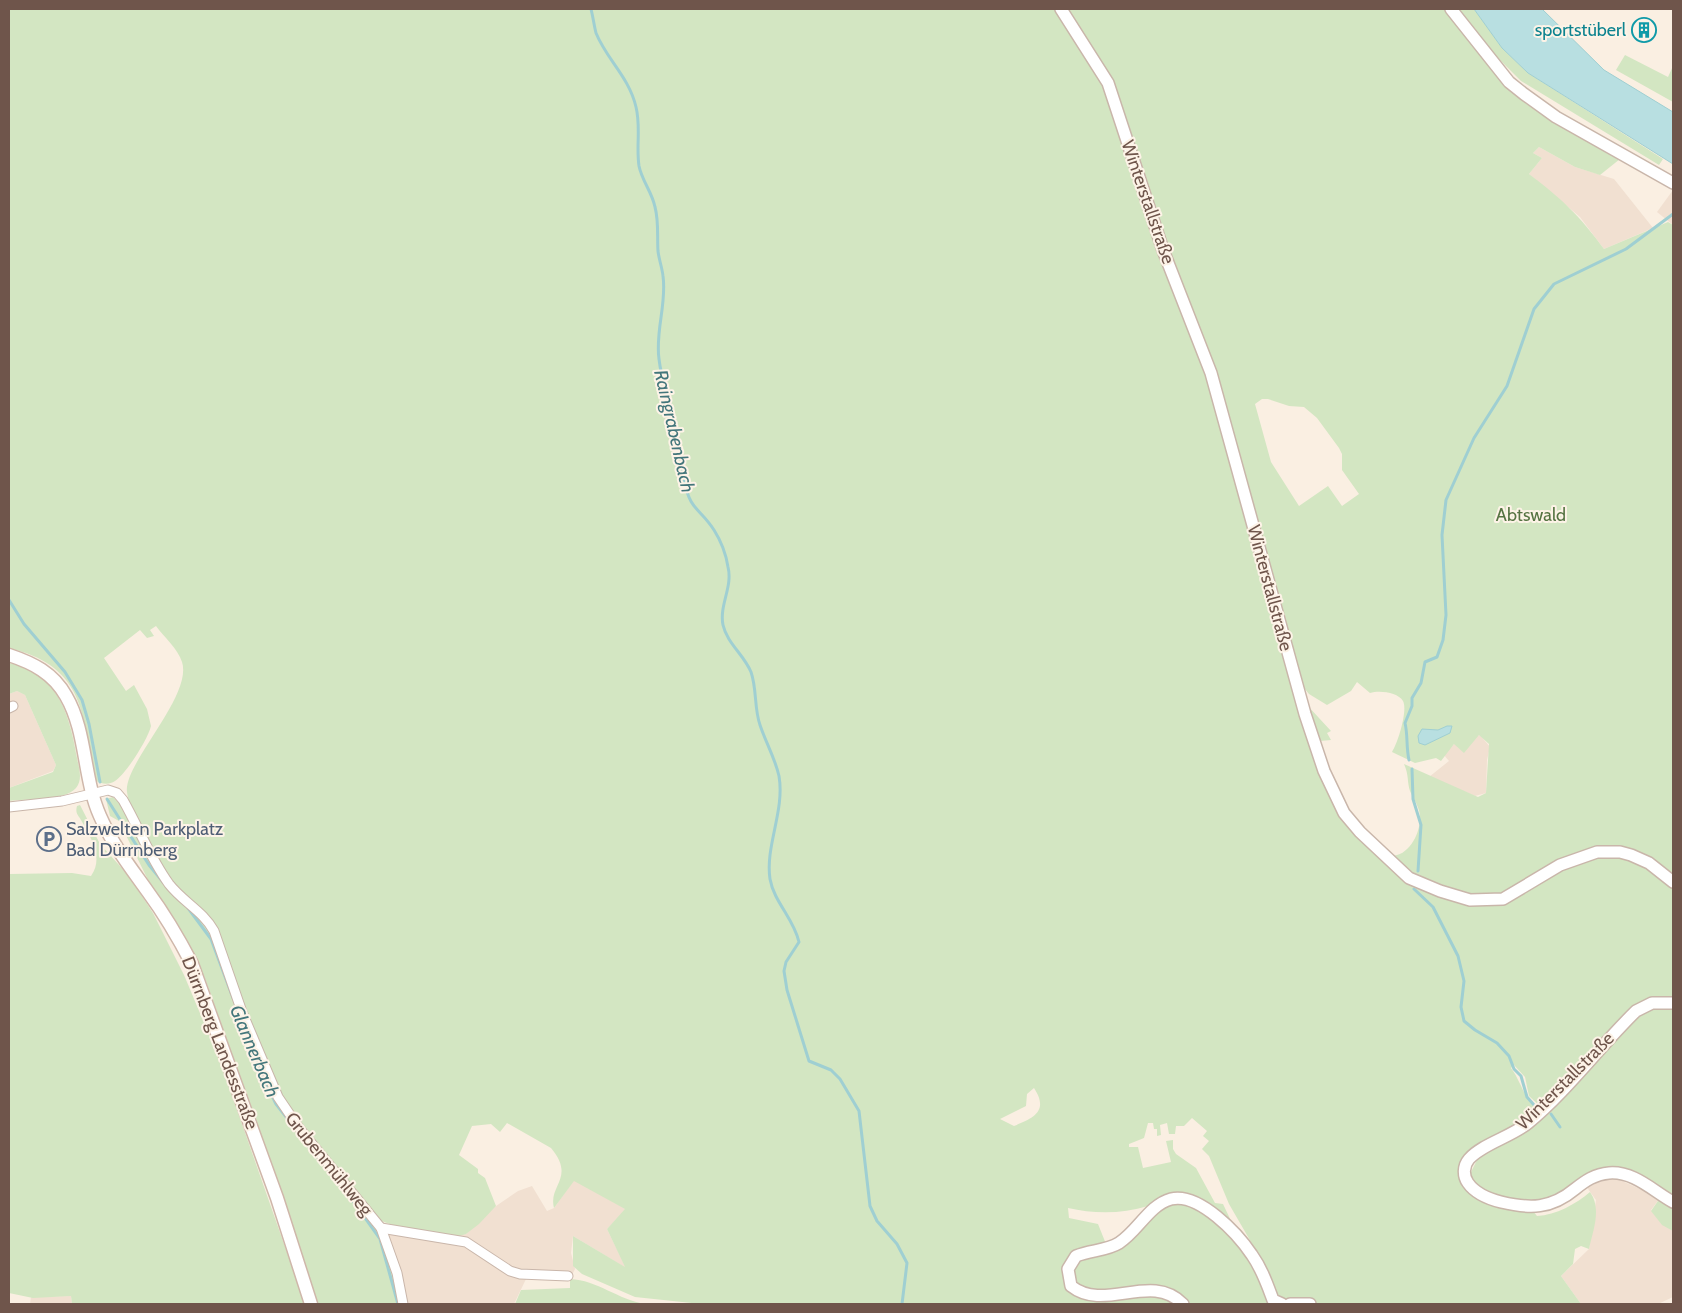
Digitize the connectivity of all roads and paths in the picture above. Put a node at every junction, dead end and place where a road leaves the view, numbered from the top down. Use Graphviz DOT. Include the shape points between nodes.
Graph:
graph roads {
  1 [pos="1061,9"];
  2 [pos="1451,9"];
  3 [pos="1673,184"];
  4 [pos="9,655"];
  5 [pos="91,794"];
  6 [pos="9,807"];
  7 [pos="1673,882"];
  8 [pos="1673,1003"];
  9 [pos="1673,1202"];
  10 [pos="381,1228"];
  11 [pos="568,1276"];
  12 [pos="311,1304"];
  13 [pos="403,1304"];
  14 [pos="1183,1304"];
  15 [pos="1282,1304"];
  16 [pos="1290,1304"];
  17 [pos="1310,1304"];
  1 -- 7 [label="street, Winterstallstraße" via="1108,83 1163,250 1214,382 1305,714 1324,771 1344,813 1409,878 1470,900 1503,899 1560,865 1596,852 1632,855 1649,863"];
  2 -- 3 [label="street" via="1509,82 1524,94 1556,118"];
  4 -- 5 [label="main road, Dürrnberg Landesstraße" via="42,670 65,695 74,713"];
  5 -- 6 [label="street, Grubenmühlweg"];
  5 -- 10 [label="street, Grubenmühlweg" via="108,790 120,796 157,867 171,886 208,920 278,1097 299,1128"];
  5 -- 12 [label="main road, Dürrnberg Landesstraße" via="108,835 176,933 202,989 277,1198"];
  8 -- 9 [label="street, Winterstallstraße" via="1652,1003 1636,1011 1538,1114 1519,1130 1475,1153 1464,1171 1468,1183 1482,1195 1522,1207 1551,1204 1587,1180 1610,1173 1639,1180"];
  10 -- 11 [label="street, Grubenmühlweg" via="466,1242 510,1271 520,1274"];
  10 -- 13 [label="street" via="397,1274"];
  14 -- 15 [label="street" via="1159,1292 1114,1300 1087,1299 1071,1286 1068,1269 1076,1256 1119,1243 1158,1206 1173,1198 1182,1198 1199,1203 1245,1246 1266,1280 1273,1300"];
  16 -- 17 [label="street"];
}
